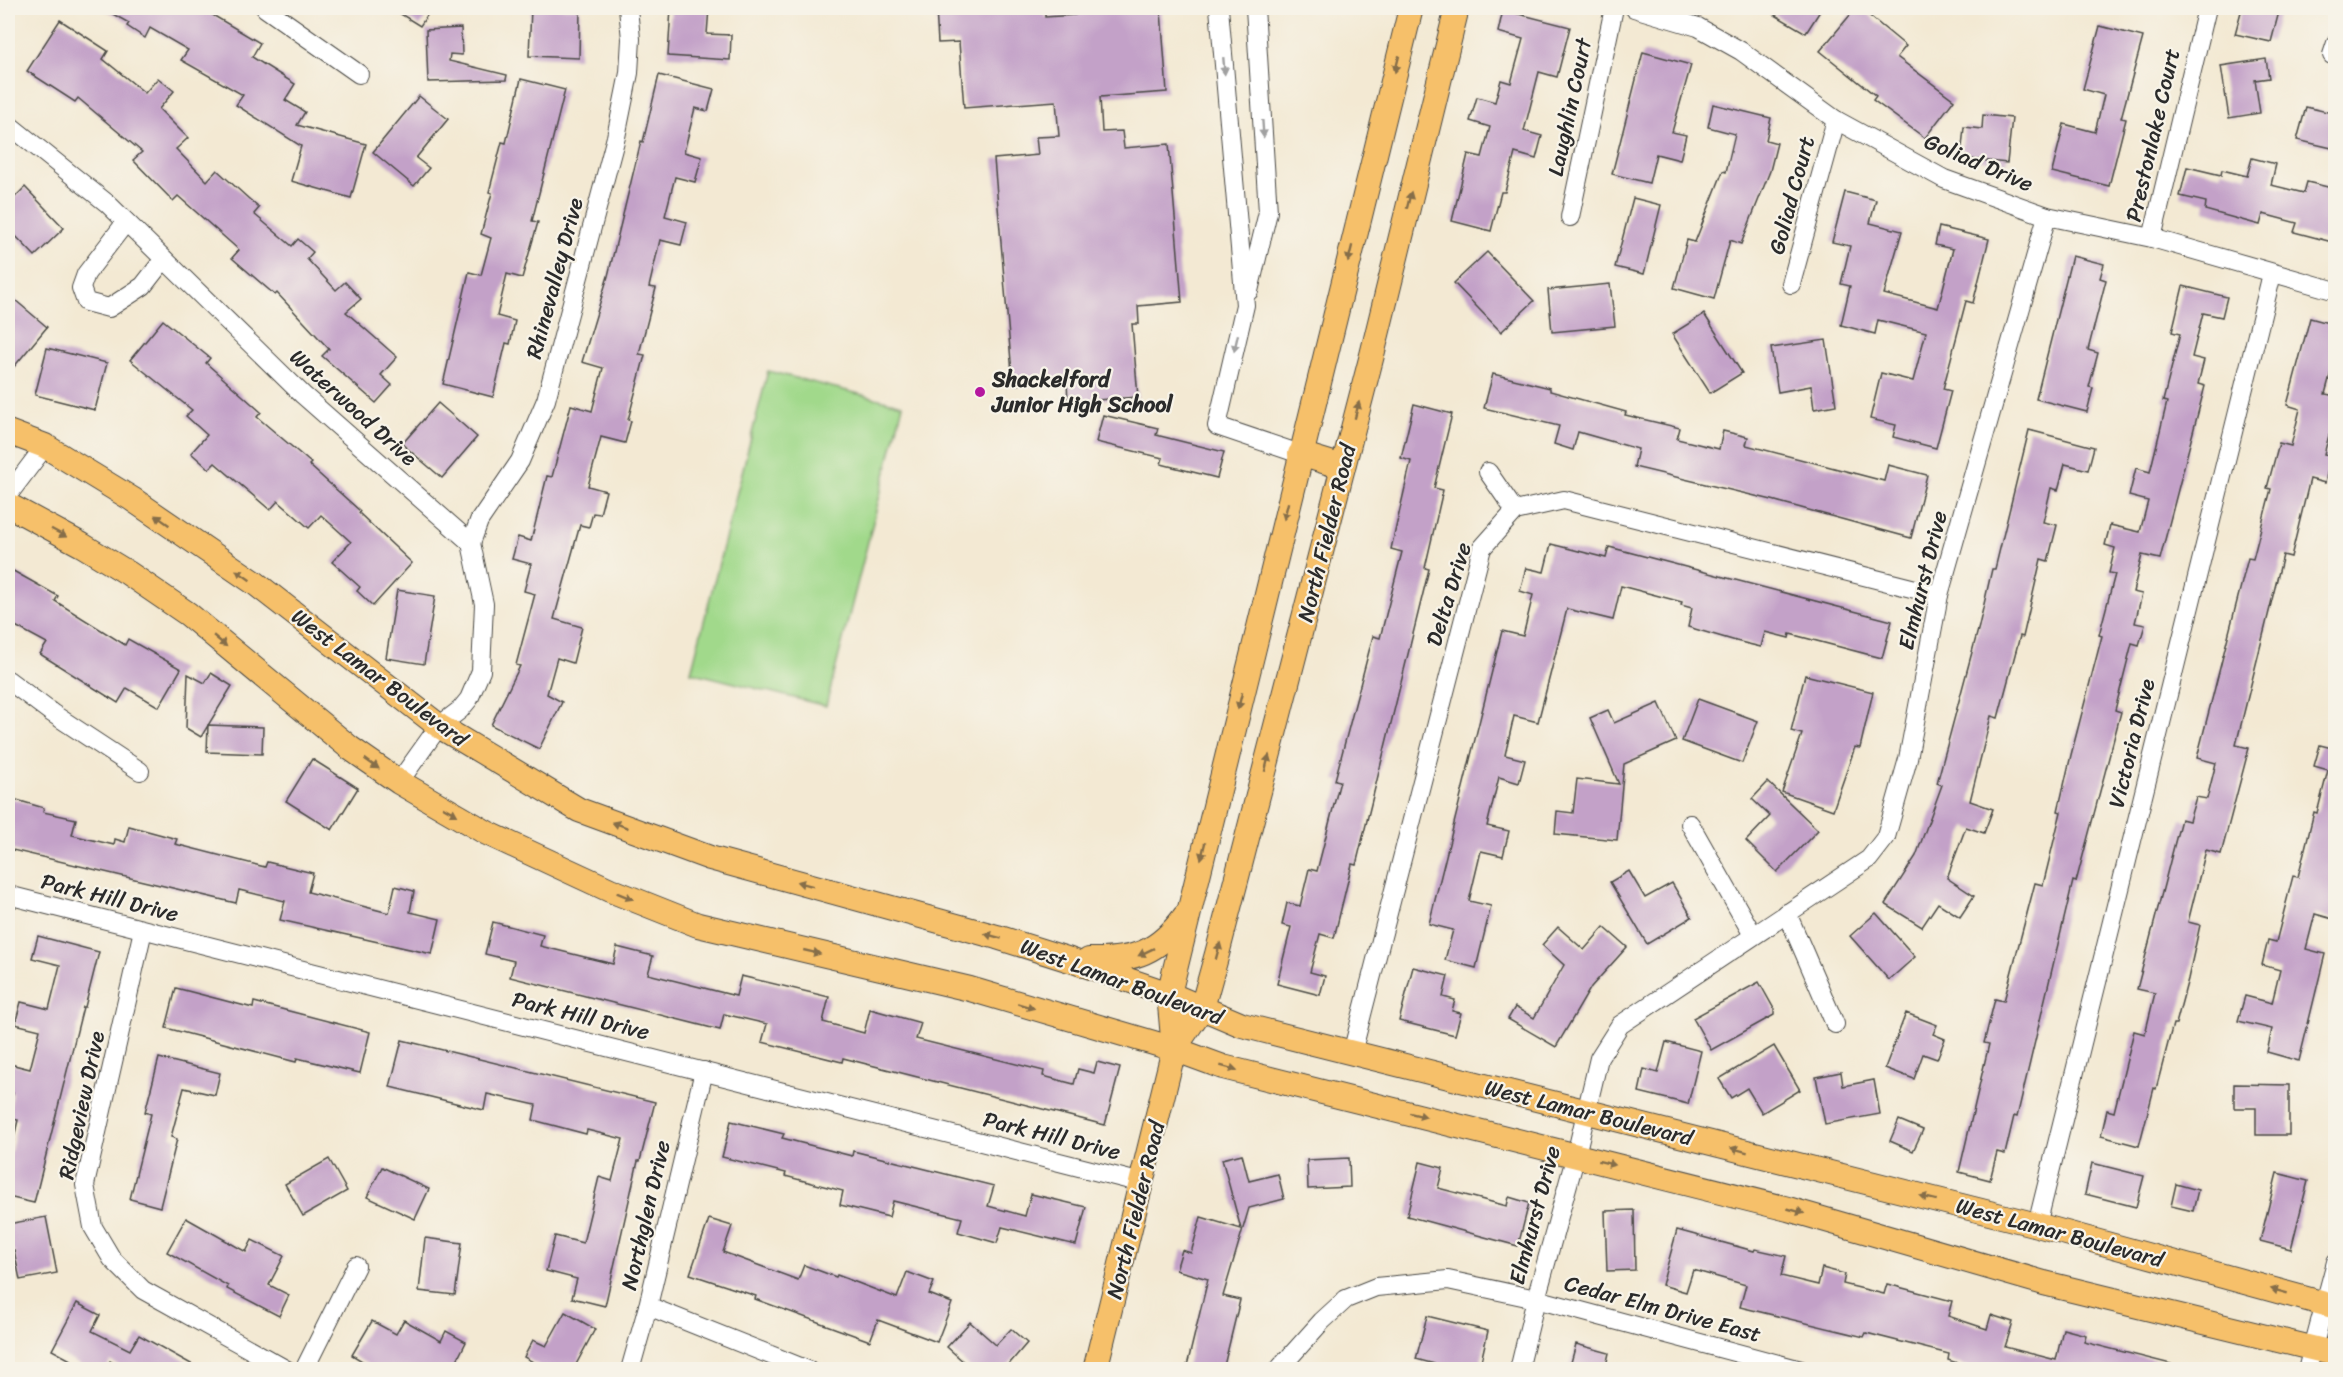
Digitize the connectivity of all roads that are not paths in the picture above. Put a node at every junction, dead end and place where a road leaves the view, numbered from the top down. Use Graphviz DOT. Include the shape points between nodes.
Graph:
graph roads {
  1 [pos="265,8"];
  2 [pos="628,8"];
  3 [pos="1219,8"];
  4 [pos="1255,8"];
  5 [pos="1411,8"];
  6 [pos="1456,8"];
  7 [pos="1614,8"];
  8 [pos="1634,8"];
  9 [pos="2207,8"];
  10 [pos="359,74"];
  11 [pos="1836,120"];
  12 [pos="8,124"];
  13 [pos="2047,216"];
  14 [pos="1570,217"];
  15 [pos="126,222"];
  16 [pos="2152,238"];
  17 [pos="164,259"];
  18 [pos="2272,274"];
  19 [pos="1791,284"];
  20 [pos="2336,291"];
  21 [pos="1245,305"];
  22 [pos="8,432"];
  23 [pos="45,446"];
  24 [pos="1300,454"];
  25 [pos="1343,467"];
  26 [pos="1488,472"];
  27 [pos="8,495"];
  28 [pos="8,505"];
  29 [pos="1515,511"];
  30 [pos="471,543"];
  31 [pos="1939,595"];
  32 [pos="8,680"];
  33 [pos="439,726"];
  34 [pos="140,771"];
  35 [pos="399,782"];
  36 [pos="1690,825"];
  37 [pos="8,895"];
  38 [pos="1188,912"];
  39 [pos="1787,913"];
  40 [pos="143,930"];
  41 [pos="1753,936"];
  42 [pos="1070,960"];
  43 [pos="1169,994"];
  44 [pos="1202,1008"];
  45 [pos="1835,1024"];
  46 [pos="1173,1049"];
  47 [pos="1352,1053"];
  48 [pos="704,1071"];
  49 [pos="1587,1110"];
  50 [pos="1576,1155"];
  51 [pos="1142,1183"];
  52 [pos="2037,1225"];
  53 [pos="2336,1262"];
  54 [pos="356,1266"];
  55 [pos="1536,1299"];
  56 [pos="648,1306"];
  57 [pos="2331,1306"];
  58 [pos="2319,1357"];
  59 [pos="1777,1366"];
  60 [pos="287,1370"];
  61 [pos="304,1370"];
  62 [pos="630,1370"];
  63 [pos="808,1370"];
  64 [pos="1095,1370"];
  65 [pos="1278,1370"];
  66 [pos="1519,1370"];
  67 [pos="1801,1370"];
  1 -- 10 [label="street"];
  2 -- 30 [label="street, Rhinevalley Drive" via="629,73 616,137 546,400 520,461 479,521"];
  3 -- 21 [label="street, one-way"];
  4 -- 21 [label="street, one-way" via="1268,212"];
  5 -- 24 [label="main road, North Fielder Road, one-way"];
  25 -- 6 [label="main road, North Fielder Road, one-way"];
  7 -- 14 [label="street, Laughlin Court"];
  8 -- 11 [label="street, Goliad Drive" via="1698,27 1741,51"];
  9 -- 16 [label="street, Prestonlake Court"];
  11 -- 13 [label="street, Goliad Drive" via="1944,179"];
  11 -- 19 [label="street, Goliad Court"];
  12 -- 15 [label="street, Waterwood Drive"];
  13 -- 16 [label="street, Goliad Drive"];
  13 -- 31 [label="street, Elmhurst Drive"];
  15 -- 17 [label="street, Waterwood Drive"];
  15 -- 17 [label="street" via="86,274 81,288 86,302 109,308 143,286"];
  16 -- 18 [label="street, Goliad Drive"];
  17 -- 30 [label="street, Waterwood Drive" via="303,395"];
  18 -- 20 [label="street, Goliad Drive"];
  18 -- 52 [label="street, Victoria Drive"];
  21 -- 24 [label="street, one-way" via="1216,426"];
  22 -- 23 [label="main road, West Lamar Boulevard"];
  23 -- 27 [label="street"];
  33 -- 23 [label="main road, West Lamar Boulevard, one-way" via="255,583 132,499"];
  24 -- 25 [label="main road"];
  24 -- 38 [label="main road, North Fielder Road, one-way"];
  44 -- 25 [label="main road, North Fielder Road, one-way"];
  26 -- 29 [label="street"];
  28 -- 35 [label="main road, West Lamar Boulevard, one-way" via="82,545 188,614 350,748"];
  29 -- 31 [label="street" via="1564,500"];
  29 -- 47 [label="street, Delta Drive" via="1482,548"];
  30 -- 33 [label="street" via="484,604 481,671 469,699"];
  31 -- 39 [label="street, Elmhurst Drive" via="1908,759 1886,837 1869,859"];
  32 -- 34 [label="street"];
  33 -- 35 [label="street"];
  42 -- 33 [label="main road, West Lamar Boulevard, one-way" via="710,858 579,810"];
  35 -- 46 [label="main road, West Lamar Boulevard, one-way" via="487,833 610,890 698,925 970,989"];
  36 -- 41 [label="street"];
  37 -- 40 [label="street, Park Hill Drive"];
  38 -- 42 [label="main road, one-way" via="1173,933 1134,958"];
  38 -- 43 [label="main road, North Fielder Road"];
  39 -- 41 [label="street, Elmhurst Drive"];
  39 -- 45 [label="street"];
  40 -- 48 [label="street, Park Hill Drive"];
  40 -- 60 [label="street, Ridgeview Drive" via="85,1185 93,1227 112,1259 142,1290"];
  41 -- 49 [label="street, Elmhurst Drive" via="1620,1025 1599,1058"];
  42 -- 43 [label="main road, West Lamar Boulevard"];
  43 -- 44 [label="main road, West Lamar Boulevard"];
  43 -- 46 [label="main road, North Fielder Road"];
  44 -- 46 [label="main road, North Fielder Road"];
  44 -- 47 [label="main road, West Lamar Boulevard" via="1242,1025"];
  46 -- 50 [label="main road, West Lamar Boulevard, one-way" via="1223,1066"];
  46 -- 51 [label="main road, North Fielder Road"];
  47 -- 49 [label="main road, West Lamar Boulevard"];
  48 -- 51 [label="street, Park Hill Drive"];
  48 -- 56 [label="street, Northglen Drive"];
  49 -- 50 [label="street, Elmhurst Drive"];
  52 -- 49 [label="main road, West Lamar Boulevard, one-way"];
  50 -- 55 [label="street, Elmhurst Drive"];
  50 -- 58 [label="main road, West Lamar Boulevard, one-way" via="1788,1209"];
  51 -- 64 [label="main road, North Fielder Road"];
  57 -- 52 [label="main road, West Lamar Boulevard, one-way"];
  53 -- 57 [label="street"];
  54 -- 61 [label="street"];
  55 -- 59 [label="street, Cedar Elm Drive East"];
  55 -- 65 [label="street, Cedar Elm Drive East" via="1448,1280 1376,1287 1346,1299"];
  55 -- 66 [label="street, Elmhurst Drive"];
  56 -- 62 [label="street, Northglen Drive"];
  56 -- 63 [label="street"];
  57 -- 58 [label="street"];
  59 -- 67 [label="street, Cedar Elm Drive East"];
}
